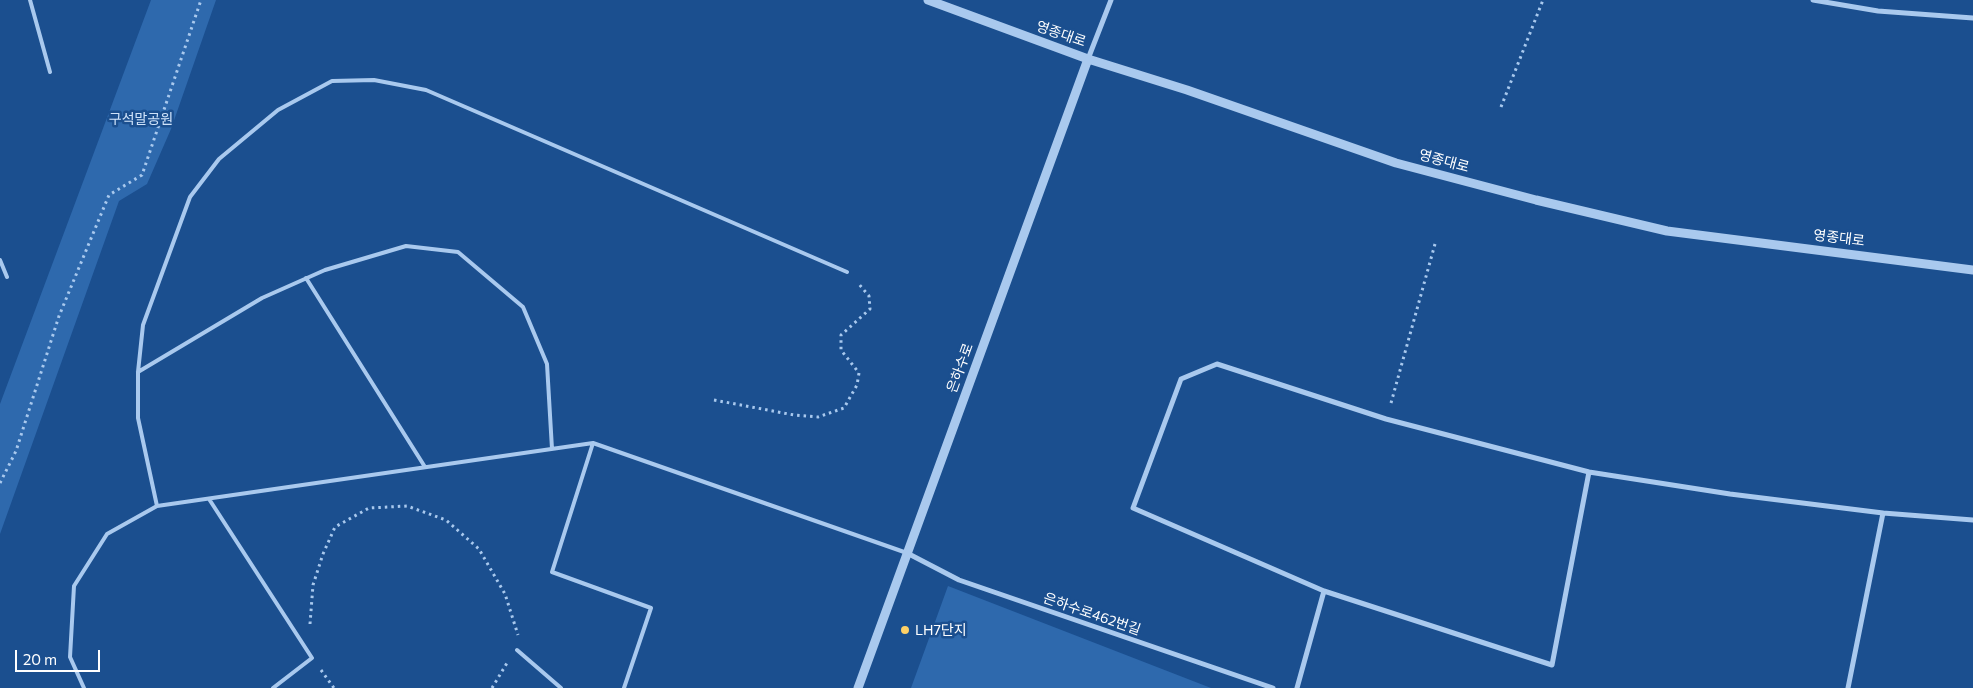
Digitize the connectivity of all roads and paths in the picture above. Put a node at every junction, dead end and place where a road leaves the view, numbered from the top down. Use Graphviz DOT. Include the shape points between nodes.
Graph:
graph roads {
  1 [pos="30,0"];
  2 [pos="201,0"];
  3 [pos="928,0"];
  4 [pos="1111,0"];
  5 [pos="1543,0"];
  6 [pos="1813,0"];
  7 [pos="1973,18"];
  8 [pos="1088,59"];
  9 [pos="50,72"];
  10 [pos="1501,107"];
  11 [pos="1436,244"];
  12 [pos="0,260"];
  13 [pos="1973,270"];
  14 [pos="847,272"];
  15 [pos="7,277"];
  16 [pos="306,278"];
  17 [pos="138,372"];
  18 [pos="714,400"];
  19 [pos="1386,419"];
  20 [pos="593,443"];
  21 [pos="552,448"];
  22 [pos="425,467"];
  23 [pos="1589,472"];
  24 [pos="0,482"];
  25 [pos="209,499"];
  26 [pos="157,506"];
  27 [pos="1883,513"];
  28 [pos="1973,520"];
  29 [pos="906,553"];
  30 [pos="1324,591"];
  31 [pos="310,626"];
  32 [pos="517,650"];
  33 [pos="312,658"];
  34 [pos="84,688"];
  35 [pos="273,688"];
  36 [pos="334,688"];
  37 [pos="492,688"];
  38 [pos="561,688"];
  39 [pos="624,688"];
  40 [pos="858,688"];
  41 [pos="1273,688"];
  42 [pos="1296,688"];
  43 [pos="1848,688"];
  1 -- 9 [label="lane"];
  2 -- 24 [label="path" via="142,176 109,195 59,316 16,451"];
  3 -- 8 [label="street, 영종대로"];
  4 -- 8 [label="street"];
  5 -- 10 [label="path"];
  6 -- 7 [label="street" via="1878,11"];
  8 -- 13 [label="street, 영종대로" via="1396,163 1667,232"];
  8 -- 29 [label="street, 은하수로"];
  11 -- 19 [label="path"];
  12 -- 15 [label="lane"];
  14 -- 17 [label="lane" via="426,90 374,80 332,81 278,110 219,159 190,197 143,325"];
  14 -- 18 [label="path" via="869,296 870,309 841,335 841,350 859,373 857,385 844,408 818,417"];
  16 -- 17 [label="lane" via="262,298"];
  16 -- 21 [label="lane" via="406,246 458,252 522,307 547,364"];
  16 -- 22 [label="lane"];
  17 -- 26 [label="lane" via="138,418"];
  19 -- 23 [label="street"];
  19 -- 30 [label="street" via="1217,364 1181,379 1134,508"];
  20 -- 21 [label="lane"];
  20 -- 29 [label="lane"];
  20 -- 39 [label="lane" via="552,572 652,608"];
  21 -- 22 [label="lane"];
  22 -- 25 [label="lane"];
  23 -- 27 [label="street"];
  23 -- 30 [label="street" via="1552,666"];
  25 -- 26 [label="lane"];
  25 -- 33 [label="lane"];
  26 -- 34 [label="lane" via="107,534 74,586 70,657"];
  27 -- 28 [label="street"];
  27 -- 43 [label="street"];
  29 -- 40 [label="street, 은하수로"];
  29 -- 41 [label="street, 은하수로462번길" via="959,580"];
  30 -- 42 [label="street"];
  31 -- 32 [label="path" via="313,585 335,527 369,508 407,506 446,520 479,549 506,594 518,632"];
  32 -- 37 [label="path"];
  32 -- 38 [label="lane"];
  33 -- 35 [label="lane"];
  33 -- 36 [label="path"];
}
